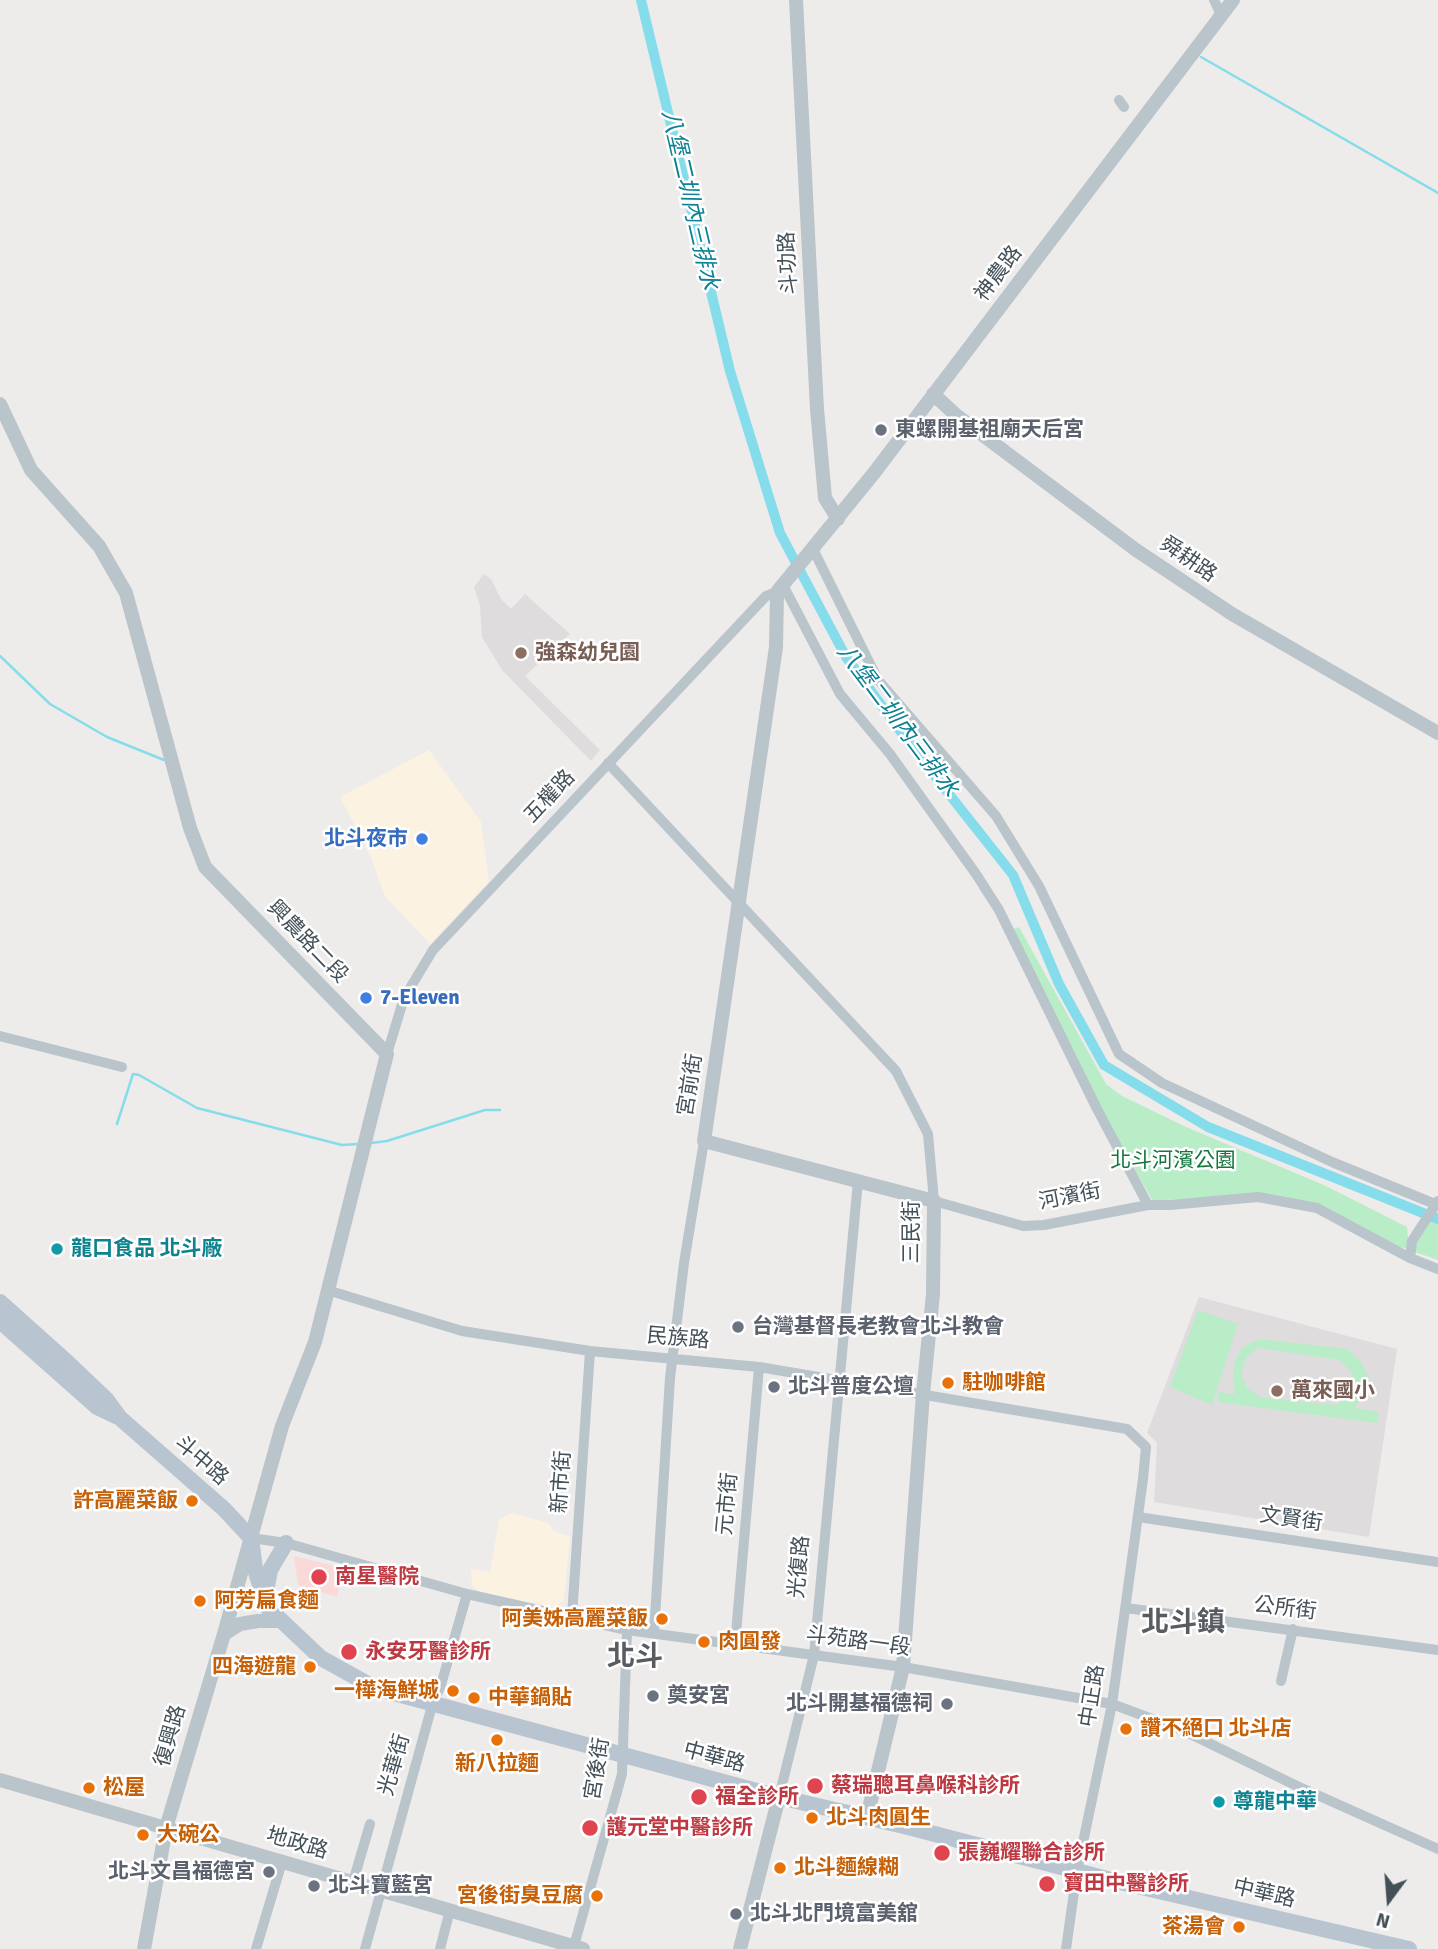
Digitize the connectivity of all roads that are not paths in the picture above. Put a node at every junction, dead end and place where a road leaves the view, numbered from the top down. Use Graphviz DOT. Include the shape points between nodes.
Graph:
graph roads {
  1 [pos="796,0"];
  2 [pos="1214,0"];
  3 [pos="1233,0"];
  4 [pos="1221,15"];
  5 [pos="933,394"];
  6 [pos="0,404"];
  7 [pos="838,519"];
  8 [pos="810,552"];
  9 [pos="782,586"];
  10 [pos="1438,733"];
  11 [pos="608,763"];
  12 [pos="740,902"];
  13 [pos="0,1036"];
  14 [pos="387,1054"];
  15 [pos="122,1068"];
  16 [pos="704,1141"];
  17 [pos="858,1181"];
  18 [pos="934,1201"];
  19 [pos="1436,1203"];
  20 [pos="1148,1205"];
  21 [pos="1410,1258"];
  22 [pos="1438,1269"];
  23 [pos="327,1290"];
  24 [pos="0,1303"];
  25 [pos="0,1321"];
  26 [pos="590,1351"];
  27 [pos="672,1357"];
  28 [pos="759,1367"];
  29 [pos="839,1380"];
  30 [pos="923,1394"];
  31 [pos="121,1418"];
  32 [pos="1146,1447"];
  33 [pos="1138,1517"];
  34 [pos="251,1538"];
  35 [pos="286,1544"];
  36 [pos="1438,1562"];
  37 [pos="467,1594"];
  38 [pos="264,1603"];
  39 [pos="1126,1608"];
  40 [pos="572,1616"];
  41 [pos="282,1621"];
  42 [pos="1293,1629"];
  43 [pos="627,1630"];
  44 [pos="654,1633"];
  45 [pos="224,1634"];
  46 [pos="735,1645"];
  47 [pos="1438,1650"];
  48 [pos="814,1655"];
  49 [pos="903,1667"];
  50 [pos="1280,1681"];
  51 [pos="433,1702"];
  52 [pos="1112,1704"];
  53 [pos="623,1754"];
  54 [pos="0,1780"];
  55 [pos="779,1797"];
  56 [pos="867,1817"];
  57 [pos="370,1824"];
  58 [pos="166,1828"];
  59 [pos="1438,1849"];
  60 [pos="282,1862"];
  61 [pos="1077,1871"];
  62 [pos="353,1882"];
  63 [pos="381,1890"];
  64 [pos="450,1909"];
  65 [pos="576,1948"];
  66 [pos="144,1949"];
  67 [pos="256,1949"];
  68 [pos="365,1949"];
  69 [pos="440,1949"];
  70 [pos="740,1949"];
  71 [pos="1066,1949"];
  72 [pos="1409,1949"];
  1 -- 7 [label="street, 斗功路" via="817,409 825,498"];
  2 -- 4 [label="street"];
  3 -- 4 [label="street, 神農路"];
  4 -- 5 [label="street, 神農路"];
  5 -- 7 [label="street, 神農路"];
  5 -- 10 [label="street, 舜耕路" via="1189,586"];
  6 -- 14 [label="street, 興農路二段" via="31,470 99,546 127,593 190,828 205,867"];
  7 -- 8 [label="street, 神農路"];
  8 -- 9 [label="street"];
  8 -- 19 [label="street" via="878,680 996,816 1039,886 1119,1054 1162,1083 1332,1162"];
  9 -- 11 [label="street, 五權路" via="766,596"];
  9 -- 12 [label="street, 宮前街"];
  9 -- 20 [label="street" via="840,694 890,754 999,910"];
  11 -- 12 [label="street, 三民街"];
  11 -- 14 [label="street, 五權路" via="433,950 404,998"];
  12 -- 16 [label="street, 宮前街"];
  12 -- 18 [label="street, 三民街" via="896,1071 928,1134"];
  13 -- 15 [label="street"];
  14 -- 23 [label="street"];
  16 -- 17 [label="street, 河濱街"];
  16 -- 27 [label="street, 宮前街"];
  17 -- 18 [label="street, 河濱街"];
  17 -- 29 [label="street, 光復路"];
  18 -- 20 [label="street, 河濱街" via="1023,1226"];
  18 -- 30 [label="street, 三民街" via="933,1294"];
  19 -- 21 [label="street" via="1412,1241"];
  20 -- 21 [label="street, 河濱街" via="1258,1197 1317,1208"];
  21 -- 22 [label="street, 河濱街"];
  23 -- 26 [label="street, 民族路" via="461,1331"];
  23 -- 34 [label="street" via="312,1352 282,1426"];
  24 -- 31 [label="main road, 斗中路"];
  25 -- 31 [label="main road, 斗中路" via="97,1407"];
  26 -- 27 [label="street, 民族路"];
  26 -- 40 [label="street, 新市街"];
  27 -- 28 [label="street, 民族路"];
  27 -- 44 [label="street, 宮前街"];
  28 -- 29 [label="street, 民族路"];
  28 -- 46 [label="street, 元市街"];
  29 -- 30 [label="street, 民族路"];
  29 -- 48 [label="street, 光復路"];
  30 -- 32 [label="street, 民族路" via="1127,1429"];
  30 -- 49 [label="street, 三民街"];
  31 -- 34 [label="main road, 斗中路"];
  32 -- 33 [label="street, 中正路"];
  33 -- 36 [label="street, 文賢街"];
  33 -- 39 [label="street, 中正路"];
  34 -- 35 [label="street, 斗苑路一段"];
  34 -- 38 [label="main road"];
  34 -- 45 [label="street, 復興路"];
  35 -- 37 [label="street, 斗苑路一段"];
  35 -- 38 [label="main road" via="270,1570"];
  37 -- 40 [label="street, 斗苑路一段"];
  37 -- 51 [label="street, 光華街"];
  38 -- 41 [label="main road, 中華路"];
  39 -- 42 [label="street, 公所街"];
  39 -- 52 [label="street, 中正路"];
  40 -- 43 [label="street, 斗苑路一段"];
  41 -- 45 [label="street" via="240,1624"];
  41 -- 51 [label="main road, 中華路" via="321,1658 355,1678 375,1688"];
  42 -- 47 [label="street, 公所街"];
  42 -- 50 [label="street"];
  43 -- 44 [label="street, 斗苑路一段"];
  43 -- 53 [label="street, 宮後街"];
  44 -- 46 [label="street, 斗苑路一段"];
  45 -- 58 [label="street, 復興路"];
  46 -- 48 [label="street, 斗苑路一段"];
  48 -- 49 [label="street, 斗苑路一段"];
  48 -- 55 [label="street, 光復路"];
  49 -- 52 [label="street, 斗苑路一段"];
  49 -- 56 [label="street, 三民街"];
  51 -- 53 [label="main road, 中華路"];
  51 -- 63 [label="street, 光華街"];
  52 -- 59 [label="street, 斗苑路一段" via="1182,1730"];
  52 -- 61 [label="street, 中正路"];
  53 -- 55 [label="main road, 中華路"];
  53 -- 65 [label="street, 宮後街" via="622,1774"];
  54 -- 58 [label="street, 地政路"];
  55 -- 56 [label="main road, 中華路"];
  55 -- 70 [label="street, 光復路"];
  56 -- 61 [label="main road, 中華路"];
  57 -- 62 [label="street"];
  58 -- 60 [label="street, 地政路"];
  58 -- 66 [label="street, 復興路"];
  60 -- 62 [label="street, 地政路"];
  60 -- 67 [label="street"];
  61 -- 71 [label="street, 中正路"];
  61 -- 72 [label="main road, 中華路"];
  62 -- 63 [label="street, 地政路"];
  63 -- 64 [label="street, 地政路"];
  63 -- 68 [label="street, 光華街"];
  64 -- 65 [label="street, 地政路"];
  64 -- 69 [label="street"];
}
